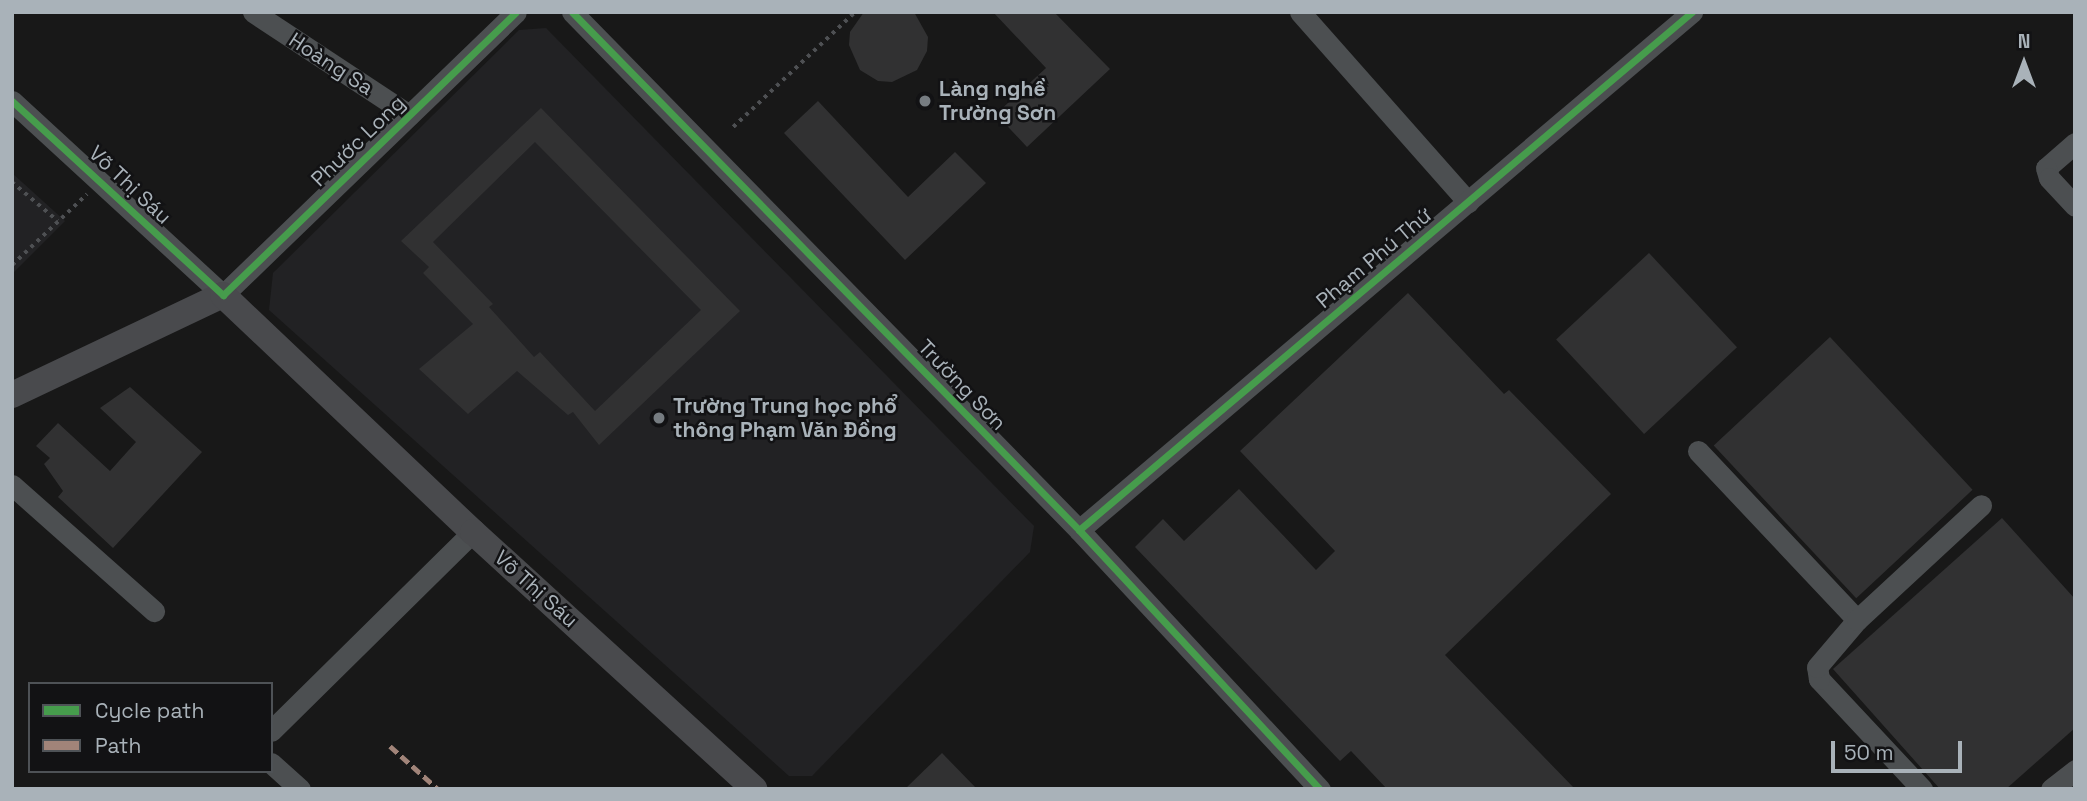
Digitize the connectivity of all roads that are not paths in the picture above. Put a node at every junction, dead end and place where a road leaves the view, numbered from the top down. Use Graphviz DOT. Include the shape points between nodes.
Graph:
graph roads {
  1 [pos="253,12"];
  2 [pos="516,12"];
  3 [pos="572,12"];
  4 [pos="1300,12"];
  5 [pos="1692,12"];
  6 [pos="12,101"];
  7 [pos="409,116"];
  8 [pos="2075,143"];
  9 [pos="1468,202"];
  10 [pos="2075,205"];
  11 [pos="223,295"];
  12 [pos="12,395"];
  13 [pos="1698,451"];
  14 [pos="12,485"];
  15 [pos="1981,505"];
  16 [pos="1079,530"];
  17 [pos="473,532"];
  18 [pos="154,611"];
  19 [pos="1857,620"];
  20 [pos="273,729"];
  21 [pos="273,765"];
  22 [pos="2075,770"];
  23 [pos="300,789"];
  24 [pos="754,789"];
  25 [pos="1320,789"];
  26 [pos="1922,789"];
  27 [pos="2051,789"];
  1 -- 7 [label="street, Hoàng Sa"];
  2 -- 7 [label="street, Phước Long"];
  3 -- 16 [label="street, Trường Sơn"];
  4 -- 9 [label="street"];
  5 -- 9 [label="street, Phạm Phú Thứ"];
  6 -- 11 [label="street, Võ Thị Sáu"];
  7 -- 11 [label="street, Phước Long"];
  8 -- 10 [label="street" via="2046,168 2049,178"];
  9 -- 16 [label="street, Phạm Phú Thứ"];
  11 -- 12 [label="main road, Phước Long"];
  11 -- 17 [label="main road, Võ Thị Sáu"];
  13 -- 19 [label="street"];
  14 -- 18 [label="street"];
  15 -- 19 [label="street"];
  16 -- 25 [label="street, Trường Sơn"];
  17 -- 20 [label="street"];
  17 -- 24 [label="main road, Võ Thị Sáu"];
  19 -- 26 [label="street" via="1819,662 1819,679"];
  21 -- 23 [label="street"];
  22 -- 27 [label="street"];
}
